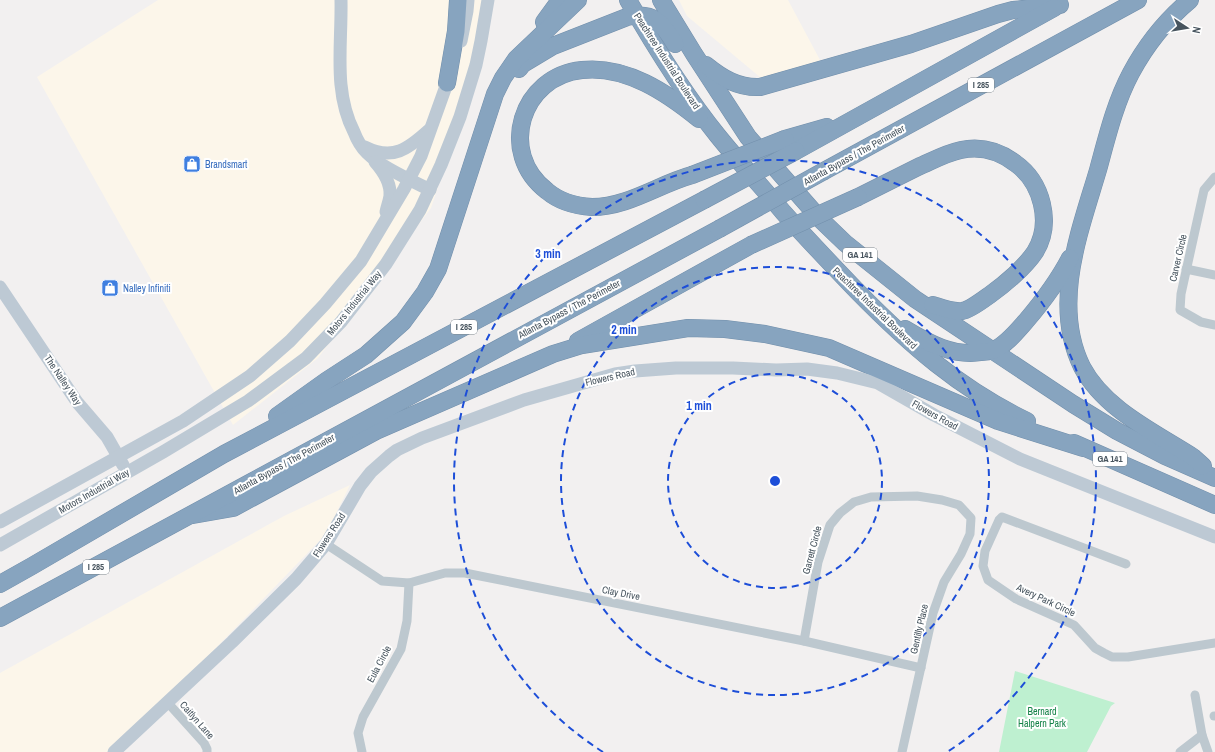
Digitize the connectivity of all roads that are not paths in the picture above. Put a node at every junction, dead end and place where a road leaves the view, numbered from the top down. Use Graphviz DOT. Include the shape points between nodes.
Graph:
graph roads {
  1 [pos="341,0"];
  2 [pos="458,0"];
  3 [pos="468,0"];
  4 [pos="488,0"];
  5 [pos="560,0"];
  6 [pos="578,0"];
  7 [pos="628,0"];
  8 [pos="662,0"];
  9 [pos="1138,0"];
  10 [pos="1190,0"];
  11 [pos="1065,3"];
  12 [pos="637,15"];
  13 [pos="694,54"];
  14 [pos="516,59"];
  15 [pos="447,83"];
  16 [pos="856,118"];
  17 [pos="486,125"];
  18 [pos="431,129"];
  19 [pos="717,135"];
  20 [pos="748,137"];
  21 [pos="364,149"];
  22 [pos="409,180"];
  23 [pos="1214,181"];
  24 [pos="430,190"];
  25 [pos="382,226"];
  26 [pos="1073,253"];
  27 [pos="1186,270"];
  28 [pos="1215,275"];
  29 [pos="0,287"];
  30 [pos="915,298"];
  31 [pos="876,310"];
  32 [pos="1215,324"];
  33 [pos="994,350"];
  34 [pos="553,354"];
  35 [pos="1083,448"];
  36 [pos="224,454"];
  37 [pos="118,457"];
  38 [pos="127,472"];
  39 [pos="1215,478"];
  40 [pos="1215,505"];
  41 [pos="193,515"];
  42 [pos="972,518"];
  43 [pos="0,522"];
  44 [pos="1215,538"];
  45 [pos="326,544"];
  46 [pos="0,545"];
  47 [pos="1126,564"];
  48 [pos="409,583"];
  49 [pos="0,584"];
  50 [pos="0,618"];
  51 [pos="804,641"];
  52 [pos="1215,643"];
  53 [pos="921,668"];
  54 [pos="1195,695"];
  55 [pos="168,703"];
  56 [pos="1202,735"];
  57 [pos="114,752"];
  58 [pos="207,752"];
  59 [pos="362,752"];
  60 [pos="902,752"];
  61 [pos="1180,752"];
  62 [pos="1208,752"];
  1 -- 21 [label="main road" via="342,100 348,122"];
  2 -- 15 [label="highway" via="456,31"];
  3 -- 15 [label="main road, Motors Industrial Way" via="464,31"];
  4 -- 24 [label="main road, Motors Industrial Way" via="476,65 442,166"];
  5 -- 14 [label="highway"];
  6 -- 14 [label="highway"];
  7 -- 12 [label="highway, Peachtree Industrial Boulevard / GA 141"];
  8 -- 13 [label="highway, GA 141"];
  9 -- 41 [label="highway, Atlanta Bypass / The Perimeter / I 285, bridge"];
  10 -- 26 [label="highway" via="1168,20 1151,41 1117,102"];
  11 -- 13 [label="highway" via="998,14 911,44 760,87 744,86 730,81"];
  11 -- 16 [label="highway, I 285"];
  12 -- 17 [label="highway" via="553,46 523,64 504,88"];
  12 -- 19 [label="highway, Peachtree Industrial Boulevard / GA 141"];
  12 -- 20 [label="highway" via="653,18 663,25 719,107"];
  13 -- 20 [label="highway, GA 141"];
  14 -- 17 [label="highway" via="495,94"];
  15 -- 18 [label="main road, Motors Industrial Way"];
  16 -- 19 [label="highway, bridge" via="785,139 634,198 593,207 564,202 541,187 529,170 521,151 520,140 525,111 540,88 555,78 572,71 583,70 604,70 628,76 663,92"];
  16 -- 36 [label="highway, I 285, bridge"];
  17 -- 36 [label="highway" via="438,269 403,322 366,355"];
  18 -- 21 [label="main road" via="400,152"];
  18 -- 22 [label="main road, Motors Industrial Way"];
  19 -- 31 [label="highway, Peachtree Industrial Boulevard / GA 141" via="814,247"];
  20 -- 30 [label="highway, GA 141" via="820,219 845,243"];
  21 -- 22 [label="main road" via="381,164"];
  21 -- 25 [label="main road" via="381,169 387,181 390,195"];
  22 -- 24 [label="main road"];
  22 -- 25 [label="main road, Motors Industrial Way"];
  23 -- 27 [label="street, Carver Circle" via="1204,190"];
  24 -- 38 [label="main road, Motors Industrial Way" via="386,264 340,322 306,358 248,402"];
  25 -- 37 [label="main road, Motors Industrial Way" via="361,261 325,304 263,365 183,421"];
  26 -- 33 [label="highway" via="1036,309 1004,344"];
  26 -- 39 [label="highway" via="1069,315 1074,347 1088,376 1103,396 1123,413 1193,457"];
  27 -- 28 [label="street"];
  27 -- 32 [label="street, Carver Circle" via="1180,310 1201,322"];
  29 -- 37 [label="main road, The Nalley Way" via="77,402 107,437"];
  30 -- 33 [label="highway, GA 141"];
  30 -- 34 [label="highway, bridge" via="947,310 963,311 999,288 1027,262 1040,242 1043,207 1032,179 1022,167 998,152 975,148 950,153 751,245"];
  31 -- 33 [label="highway" via="948,351 968,354"];
  31 -- 35 [label="highway, Peachtree Industrial Boulevard / GA 141" via="921,352 972,391 1005,411"];
  33 -- 39 [label="highway, GA 141" via="1117,431"];
  34 -- 35 [label="highway" via="582,345 688,328 765,334 829,348 998,421"];
  34 -- 41 [label="highway" via="376,431 233,508"];
  35 -- 40 [label="highway, Peachtree Industrial Boulevard / GA 141"];
  36 -- 49 [label="highway, I 285"];
  37 -- 38 [label="main road, The Nalley Way"];
  37 -- 43 [label="main road, Motors Industrial Way"];
  38 -- 46 [label="main road, Motors Industrial Way"];
  41 -- 50 [label="highway, Atlanta Bypass / The Perimeter / I 285"];
  42 -- 51 [label="street, Garrett Circle" via="959,505 917,496 871,497 854,502 830,525 818,562"];
  42 -- 53 [label="street, Gentilly Place" via="970,534 962,554 944,582 933,613"];
  44 -- 45 [label="main road, Flowers Road" via="1020,459 878,383 807,369 683,368 636,370 596,379 524,400 422,438 398,450 371,472"];
  45 -- 48 [label="street, Clay Drive" via="382,581"];
  45 -- 55 [label="main road, Flowers Road" via="296,579"];
  47 -- 52 [label="street, Avery Park Circle" via="1002,517 985,551 983,566 988,580 1003,591 1074,625 1095,648 1112,657 1128,657"];
  48 -- 51 [label="street, Clay Drive" via="445,573 465,573"];
  48 -- 59 [label="street, Eula Circle" via="407,621 400,649 363,717 358,733"];
  51 -- 53 [label="street, Clay Drive"];
  53 -- 60 [label="street, Gentilly Place"];
  54 -- 56 [label="street"];
  55 -- 57 [label="main road, Flowers Road"];
  55 -- 58 [label="street, Caitlyn Lane" via="204,743"];
  56 -- 61 [label="street"];
  56 -- 62 [label="street"];
}
